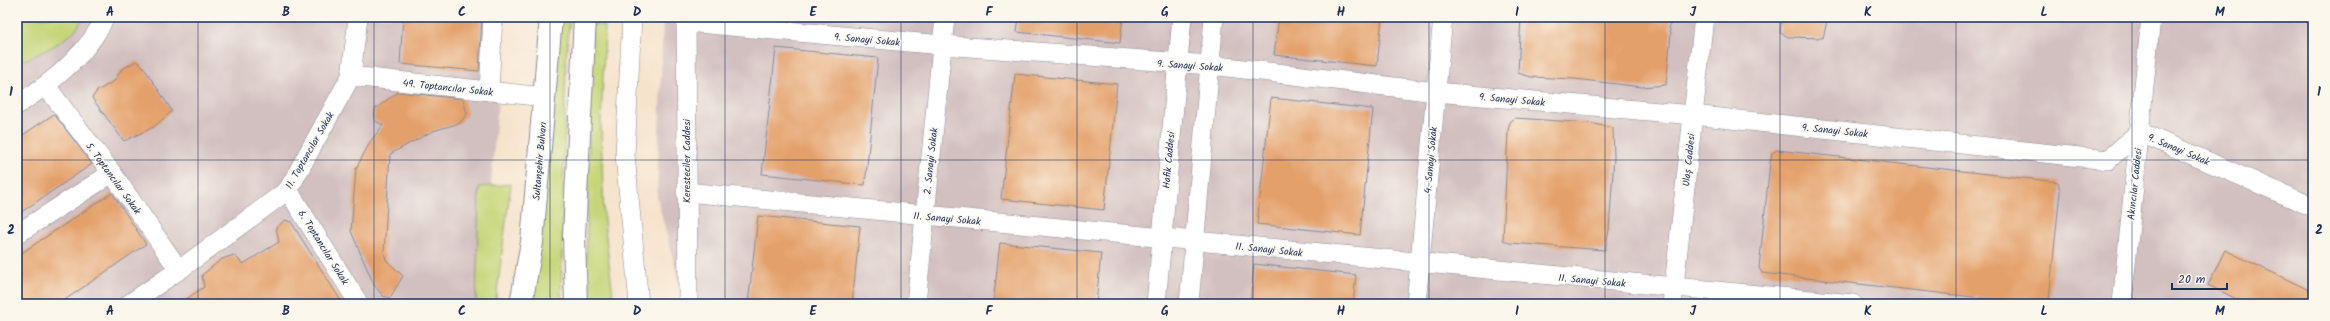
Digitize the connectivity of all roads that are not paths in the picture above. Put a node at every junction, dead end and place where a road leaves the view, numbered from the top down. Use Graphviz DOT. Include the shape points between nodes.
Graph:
graph roads {
  1 [pos="105,17"];
  2 [pos="358,17"];
  3 [pos="493,17"];
  4 [pos="551,17"];
  5 [pos="585,17"];
  6 [pos="632,17"];
  7 [pos="945,17"];
  8 [pos="1182,17"];
  9 [pos="1214,17"];
  10 [pos="1443,17"];
  11 [pos="1704,17"];
  12 [pos="2150,17"];
  13 [pos="686,19"];
  14 [pos="942,46"];
  15 [pos="1177,64"];
  16 [pos="1210,65"];
  17 [pos="351,76"];
  18 [pos="46,86"];
  19 [pos="489,91"];
  20 [pos="1436,92"];
  21 [pos="544,97"];
  22 [pos="20,98"];
  23 [pos="1693,115"];
  24 [pos="2139,132"];
  25 [pos="112,173"];
  26 [pos="288,190"];
  27 [pos="686,192"];
  28 [pos="2313,207"];
  29 [pos="925,216"];
  30 [pos="17,234"];
  31 [pos="1160,236"];
  32 [pos="1194,242"];
  33 [pos="1420,264"];
  34 [pos="179,270"];
  35 [pos="1673,296"];
  36 [pos="129,304"];
  37 [pos="359,304"];
  38 [pos="521,304"];
  39 [pos="576,304"];
  40 [pos="639,304"];
  41 [pos="688,304"];
  42 [pos="916,304"];
  43 [pos="1156,304"];
  44 [pos="1189,304"];
  45 [pos="1416,304"];
  46 [pos="1853,304"];
  47 [pos="2122,304"];
  1 -- 18 [label="street" via="97,35"];
  2 -- 17 [label="street, 11. Toptancılar Sokak"];
  3 -- 19 [label="street"];
  4 -- 21 [label="highway, Sultanşehir Bulvarı"];
  5 -- 39 [label="highway" via="574,236"];
  6 -- 40 [label="street" via="626,155"];
  7 -- 14 [label="street, 2. Sanayi Sokak"];
  8 -- 15 [label="street, Hafik Caddesi"];
  9 -- 16 [label="street"];
  10 -- 20 [label="street, 4. Sanayi Sokak"];
  11 -- 23 [label="street, Ulaş Caddesi"];
  12 -- 24 [label="street, Akıncılar Caddesi"];
  13 -- 14 [label="street, 9. Sanayi Sokak"];
  13 -- 27 [label="street, Keresteciler Caddesi"];
  14 -- 15 [label="street, 9. Sanayi Sokak"];
  14 -- 29 [label="street, 2. Sanayi Sokak"];
  15 -- 16 [label="street, 9. Sanayi Sokak"];
  15 -- 31 [label="street, Hafik Caddesi"];
  16 -- 20 [label="street, 9. Sanayi Sokak"];
  16 -- 32 [label="street"];
  17 -- 19 [label="street, 49. Toptancılar Sokak"];
  17 -- 26 [label="street, 11. Toptancılar Sokak"];
  18 -- 22 [label="street"];
  18 -- 25 [label="street, 5. Toptancılar Sokak"];
  19 -- 21 [label="street, 49. Toptancılar Sokak"];
  20 -- 23 [label="street, 9. Sanayi Sokak"];
  20 -- 33 [label="street, 4. Sanayi Sokak"];
  21 -- 38 [label="highway, Sultanşehir Bulvarı" via="532,242"];
  23 -- 24 [label="street, 9. Sanayi Sokak" via="2108,160"];
  23 -- 35 [label="street, Ulaş Caddesi"];
  24 -- 28 [label="street, 9. Sanayi Sokak"];
  24 -- 47 [label="street, Akıncılar Caddesi"];
  25 -- 30 [label="street"];
  25 -- 34 [label="street, 5. Toptancılar Sokak"];
  26 -- 34 [label="street, 11. Toptancılar Sokak"];
  26 -- 37 [label="street, 6. Toptancılar Sokak"];
  27 -- 29 [label="street, 11. Sanayi Sokak"];
  27 -- 41 [label="street, Keresteciler Caddesi"];
  29 -- 31 [label="street, 11. Sanayi Sokak"];
  29 -- 42 [label="street, 2. Sanayi Sokak"];
  31 -- 32 [label="street, 11. Sanayi Sokak"];
  31 -- 43 [label="street, Hafik Caddesi"];
  32 -- 33 [label="street, 11. Sanayi Sokak"];
  32 -- 44 [label="street"];
  33 -- 35 [label="street, 11. Sanayi Sokak"];
  33 -- 45 [label="street, 4. Sanayi Sokak"];
  34 -- 36 [label="street, 11. Toptancılar Sokak"];
  35 -- 46 [label="street, 11. Sanayi Sokak"];
}
